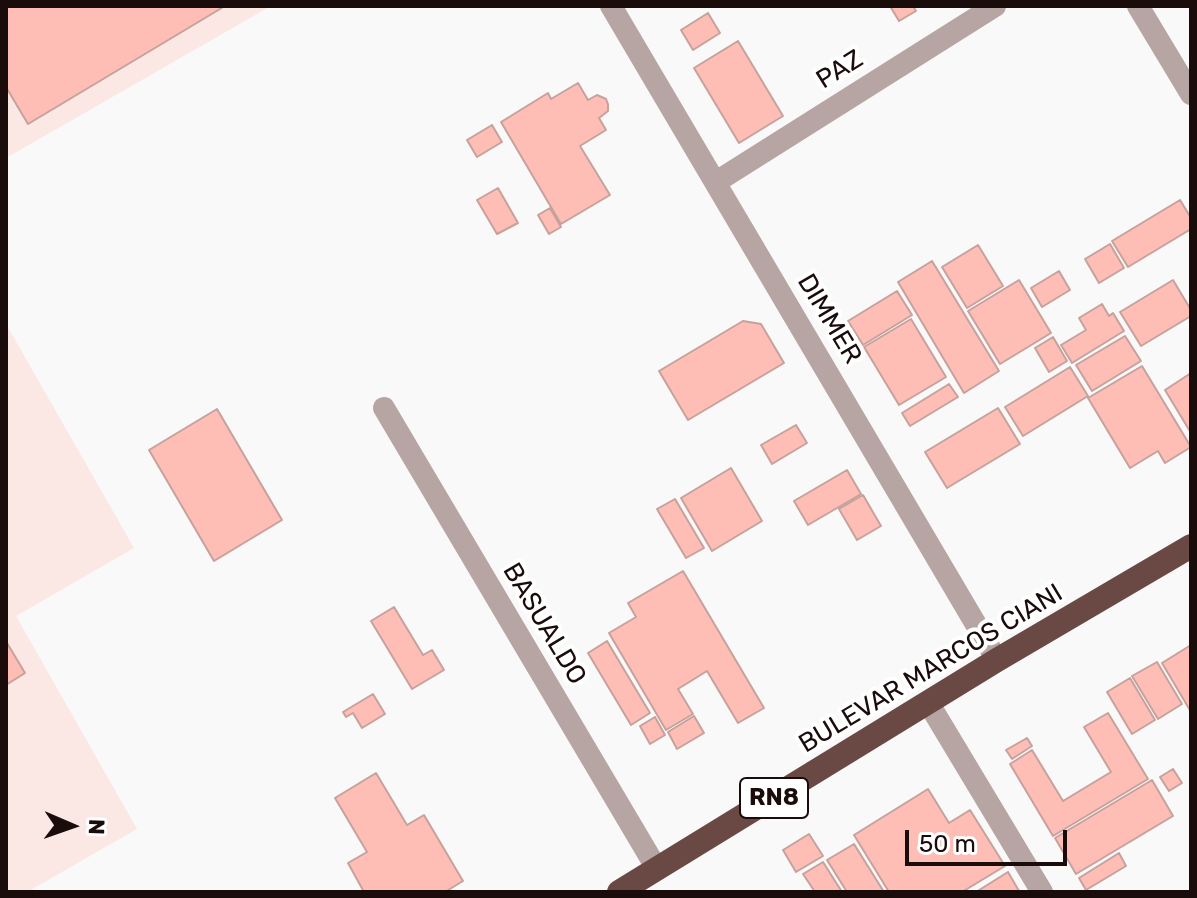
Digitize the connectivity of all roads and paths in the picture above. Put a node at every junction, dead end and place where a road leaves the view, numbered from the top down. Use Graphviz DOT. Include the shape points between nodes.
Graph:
graph roads {
  1 [pos="611,6"];
  2 [pos="995,6"];
  3 [pos="1138,6"];
  4 [pos="1191,94"];
  5 [pos="716,182"];
  6 [pos="384,408"];
  7 [pos="1191,546"];
  8 [pos="997,660"];
  9 [pos="929,704"];
  10 [pos="657,869"];
  11 [pos="619,892"];
  12 [pos="1042,892"];
  1 -- 5 [label="street, DIMMER"];
  2 -- 5 [label="street, PAZ"];
  3 -- 4 [label="street"];
  5 -- 8 [label="street, DIMMER"];
  6 -- 10 [label="street, BASUALDO"];
  7 -- 8 [label="highway, BULEVAR MARCOS CIANI / RN8"];
  8 -- 9 [label="highway, BULEVAR MARCOS CIANI / RN8"];
  9 -- 10 [label="highway, BULEVAR MARCOS CIANI / RN8"];
  9 -- 12 [label="street"];
  10 -- 11 [label="highway, BULEVAR MARCOS CIANI / RN8"];
}
